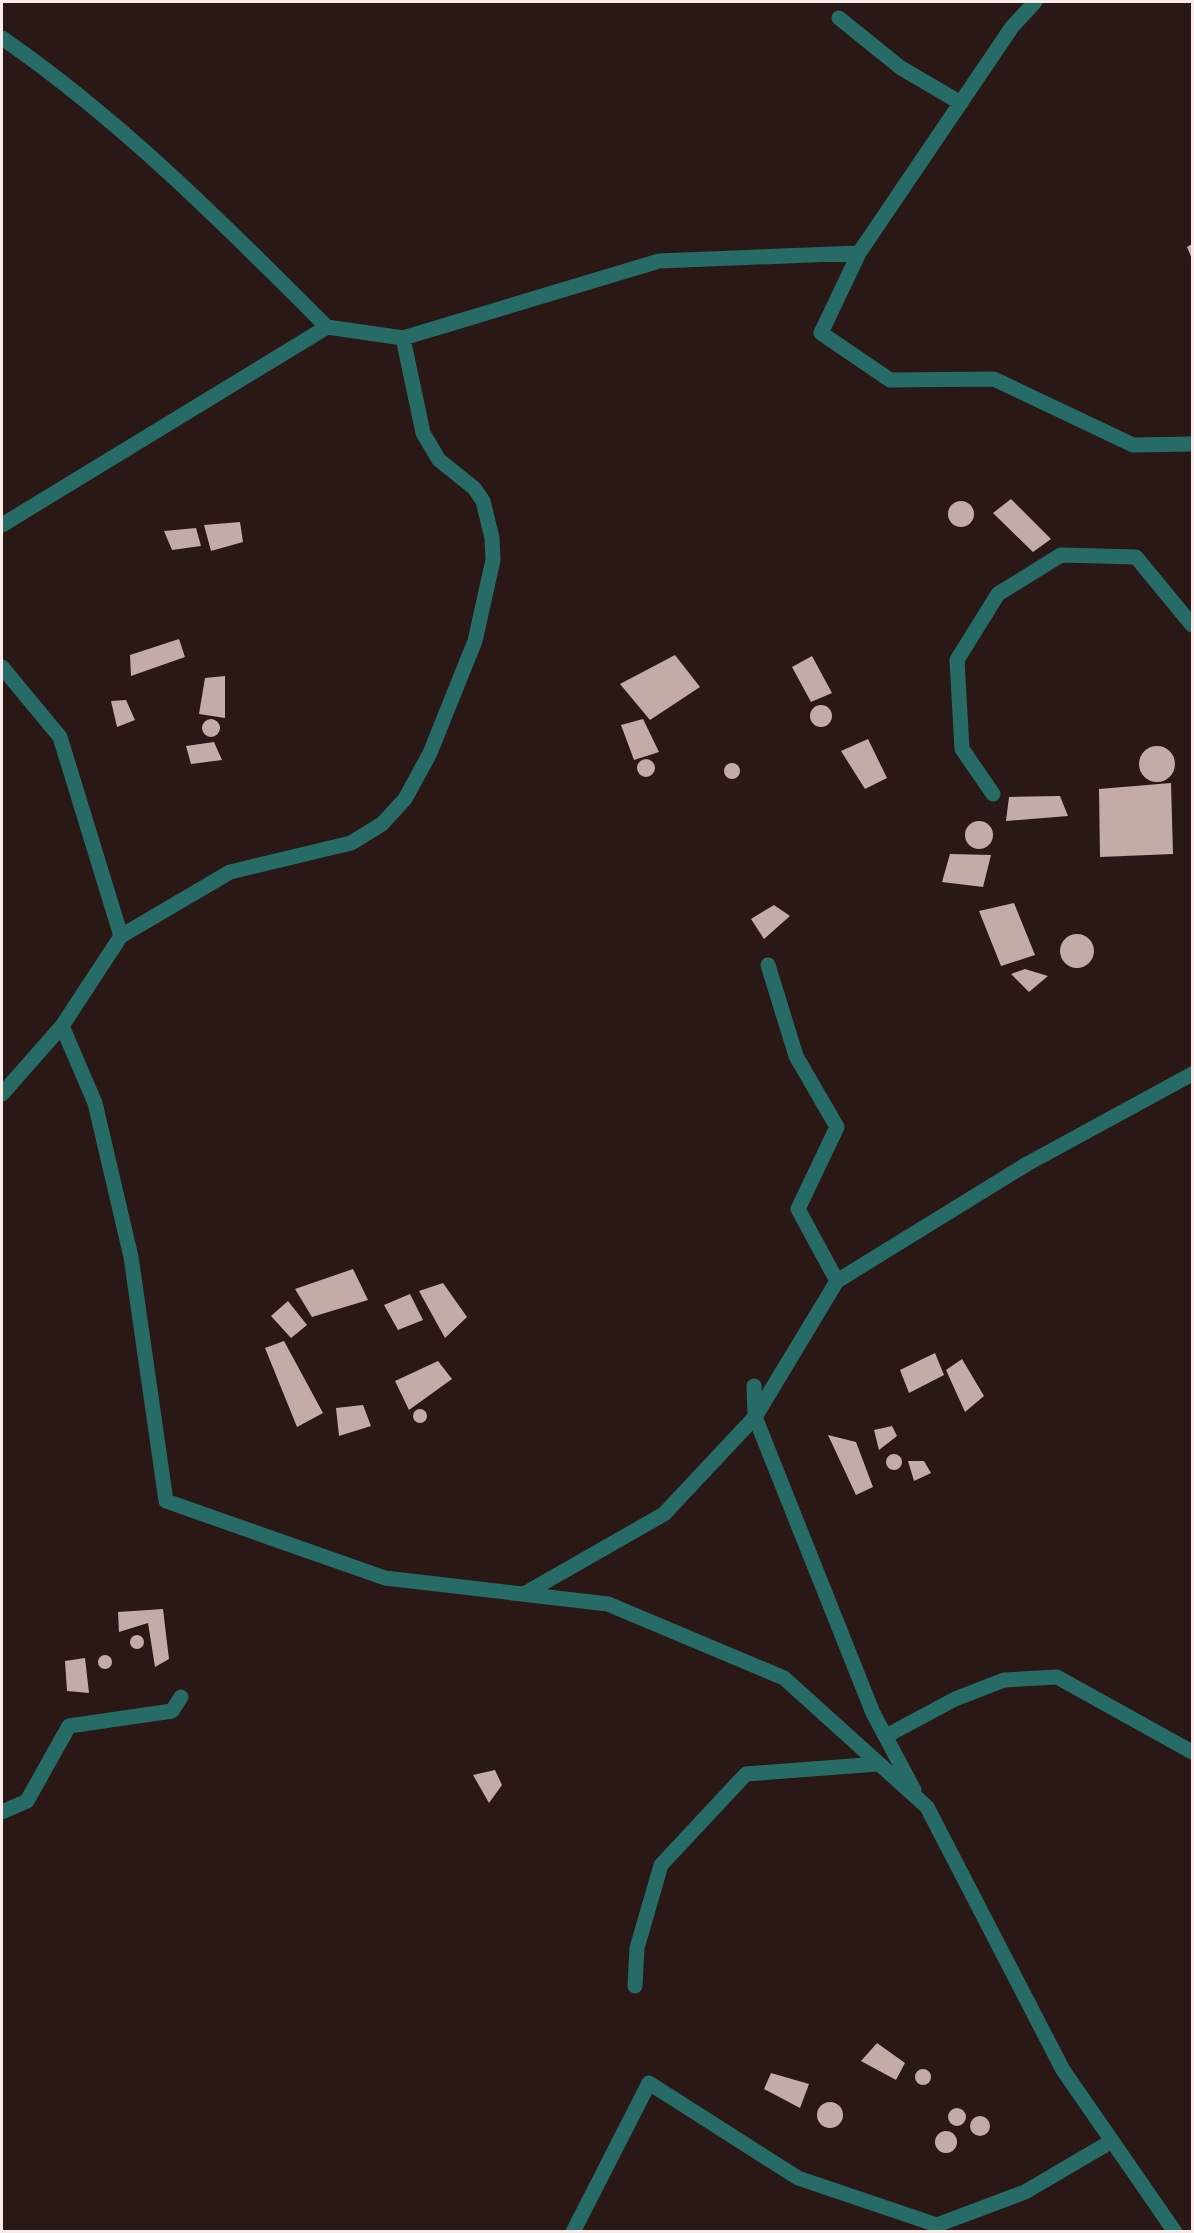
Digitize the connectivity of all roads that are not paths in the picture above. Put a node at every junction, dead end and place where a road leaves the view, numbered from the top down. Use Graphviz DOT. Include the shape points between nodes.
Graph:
graph roads {
  1 [pos="1035,2"];
  2 [pos="839,18"];
  3 [pos="2,38"];
  4 [pos="961,103"];
  5 [pos="859,253"];
  6 [pos="327,327"];
  7 [pos="402,338"];
  8 [pos="1192,444"];
  9 [pos="2,525"];
  10 [pos="1192,625"];
  11 [pos="2,667"];
  12 [pos="993,794"];
  13 [pos="121,936"];
  14 [pos="768,964"];
  15 [pos="63,1026"];
  16 [pos="1192,1074"];
  17 [pos="2,1094"];
  18 [pos="837,1281"];
  19 [pos="754,1386"];
  20 [pos="754,1417"];
  21 [pos="524,1594"];
  22 [pos="181,1697"];
  23 [pos="886,1736"];
  24 [pos="1192,1752"];
  25 [pos="878,1764"];
  26 [pos="920,1801"];
  27 [pos="2,1812"];
  28 [pos="635,1986"];
  29 [pos="1112,2141"];
  30 [pos="573,2232"];
  31 [pos="1175,2232"];
  1 -- 4 [label="street" via="1012,27"];
  2 -- 4 [label="street" via="901,68"];
  3 -- 6 [label="street" via="182,183"];
  4 -- 5 [label="street"];
  5 -- 7 [label="street" via="659,261"];
  5 -- 8 [label="street" via="821,333 890,380 994,379 1134,445"];
  6 -- 7 [label="street"];
  6 -- 9 [label="street"];
  7 -- 13 [label="street" via="423,433 439,460 474,488 483,501 492,538 493,560 475,641 430,753 405,799 382,824 351,843 230,872"];
  10 -- 12 [label="street" via="1136,557 1061,555 999,594 957,660 963,748"];
  11 -- 13 [label="street" via="60,737"];
  13 -- 15 [label="street"];
  14 -- 18 [label="street" via="796,1056 837,1127 798,1209"];
  15 -- 17 [label="street"];
  15 -- 21 [label="street" via="95,1103 131,1257 166,1501 385,1578"];
  16 -- 18 [label="street" via="1027,1164"];
  18 -- 20 [label="street"];
  19 -- 20 [label="street"];
  20 -- 21 [label="street" via="664,1514"];
  20 -- 23 [label="street" via="873,1713"];
  21 -- 25 [label="street" via="608,1604 784,1678"];
  22 -- 27 [label="street" via="172,1711 69,1726 27,1801"];
  23 -- 24 [label="street" via="955,1699 1004,1680 1057,1677"];
  23 -- 26 [label="street"];
  25 -- 26 [label="street"];
  25 -- 28 [label="street" via="746,1774 661,1865 638,1948"];
  26 -- 29 [label="street" via="927,1807 1063,2070"];
  29 -- 30 [label="street" via="1025,2192 937,2225 798,2178 649,2083"];
  29 -- 31 [label="street"];
}
